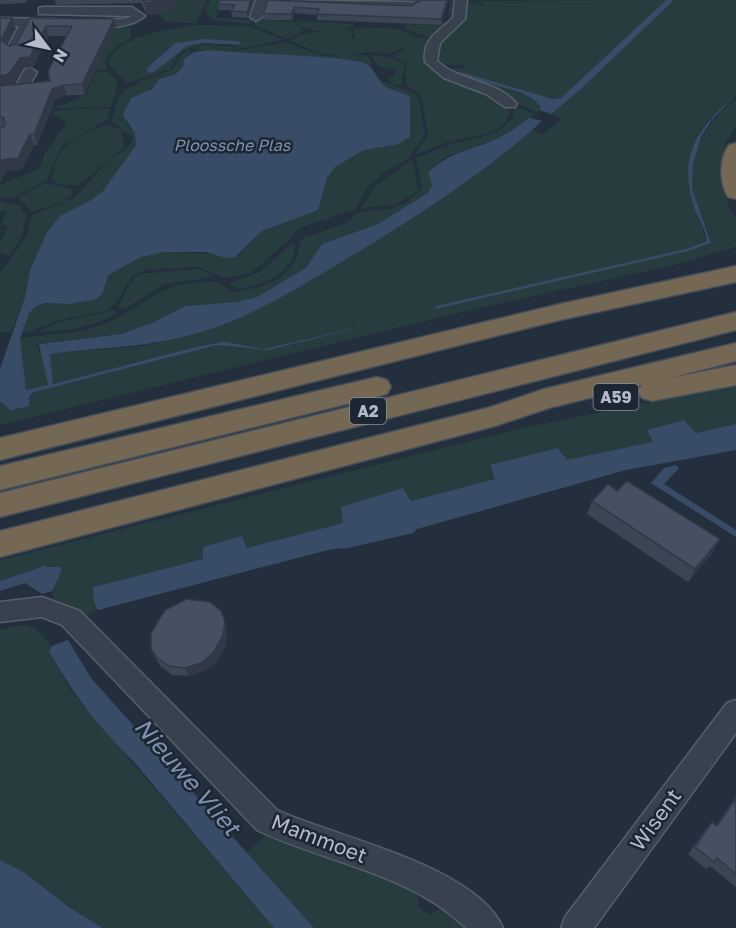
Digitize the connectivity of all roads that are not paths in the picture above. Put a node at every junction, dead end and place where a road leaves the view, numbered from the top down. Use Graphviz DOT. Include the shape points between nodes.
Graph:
graph roads {
  1 [pos="262,0"];
  2 [pos="280,0"];
  3 [pos="461,0"];
  4 [pos="351,1"];
  5 [pos="412,3"];
  6 [pos="46,5"];
  7 [pos="0,11"];
  8 [pos="0,17"];
  9 [pos="130,17"];
  10 [pos="256,17"];
  11 [pos="405,19"];
  12 [pos="0,22"];
  13 [pos="27,22"];
  14 [pos="12,50"];
  15 [pos="30,72"];
  16 [pos="21,87"];
  17 [pos="37,87"];
  18 [pos="0,91"];
  19 [pos="510,104"];
  20 [pos="736,149"];
  21 [pos="736,192"];
  22 [pos="736,258"];
  23 [pos="736,274"];
  24 [pos="736,302"];
  25 [pos="560,312"];
  26 [pos="736,321"];
  27 [pos="736,352"];
  28 [pos="736,375"];
  29 [pos="495,416"];
  30 [pos="0,449"];
  31 [pos="0,478"];
  32 [pos="0,505"];
  33 [pos="0,544"];
  34 [pos="0,612"];
  35 [pos="71,618"];
  36 [pos="0,627"];
  37 [pos="736,712"];
  38 [pos="488,928"];
  39 [pos="576,928"];
  1 -- 10 [label="street"];
  2 -- 4 [label="street" via="347,5"];
  3 -- 19 [label="street" via="461,15 456,23 434,39 431,62 442,72 497,93"];
  4 -- 5 [label="street"];
  5 -- 11 [label="street"];
  6 -- 7 [label="street"];
  6 -- 13 [label="street" via="132,11 139,16 128,23"];
  8 -- 9 [label="street"];
  12 -- 13 [label="street"];
  13 -- 14 [label="street"];
  15 -- 16 [label="street"];
  16 -- 17 [label="street"];
  16 -- 18 [label="street" via="19,91"];
  20 -- 21 [label="highway" via="732,176"];
  22 -- 25 [label="highway"];
  23 -- 25 [label="highway"];
  24 -- 31 [label="highway, A2"];
  25 -- 30 [label="highway"];
  26 -- 32 [label="highway, A2"];
  27 -- 29 [label="highway, A2" via="544,399"];
  28 -- 29 [label="highway, A59"];
  29 -- 33 [label="highway, A2"];
  34 -- 35 [label="street" via="42,607"];
  35 -- 36 [label="street"];
  35 -- 38 [label="street, Mammoet" via="267,820 415,874 466,907"];
  37 -- 39 [label="street, Wisent"];
}
